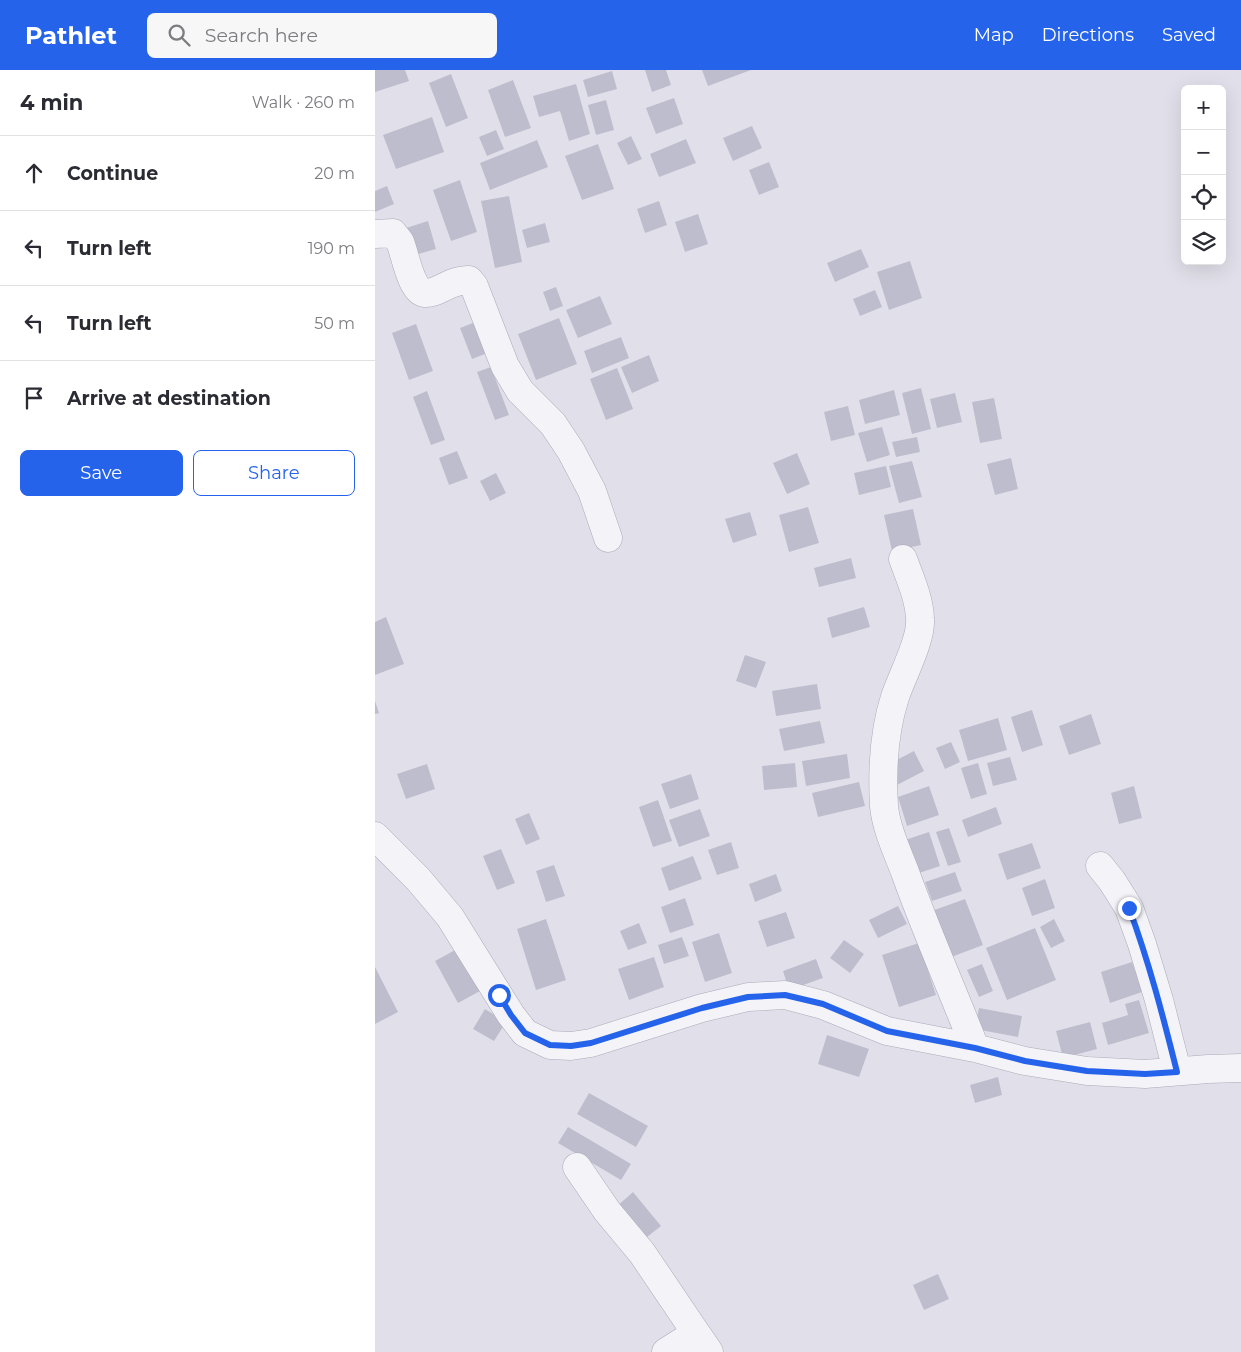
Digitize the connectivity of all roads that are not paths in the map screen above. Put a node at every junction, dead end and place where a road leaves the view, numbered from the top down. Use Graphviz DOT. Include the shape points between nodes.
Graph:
graph roads {
  1 [pos="375,234"];
  2 [pos="608,538"];
  3 [pos="903,559"];
  4 [pos="375,836"];
  5 [pos="1100,866"];
  6 [pos="975,1048"];
  7 [pos="1241,1068"];
  8 [pos="1177,1072"];
  9 [pos="577,1167"];
  10 [pos="703,1343"];
  11 [pos="666,1352"];
  1 -- 2 [label="street" via="393,233 420,292 425,294 460,280 469,280 474,286 505,366 520,391 553,424 571,451 592,491"];
  3 -- 6 [label="street" via="920,619 889,722 883,781 884,809 909,884"];
  4 -- 6 [label="street" via="450,916 525,1033 550,1045 591,1043 702,1008 748,997 785,995 823,1004 887,1031"];
  5 -- 8 [label="street" via="1129,908 1159,1000"];
  6 -- 8 [label="street" via="1025,1061 1087,1071"];
  7 -- 8 [label="street"];
  9 -- 10 [label="street" via="607,1211 642,1253"];
  10 -- 11 [label="street"];
}
